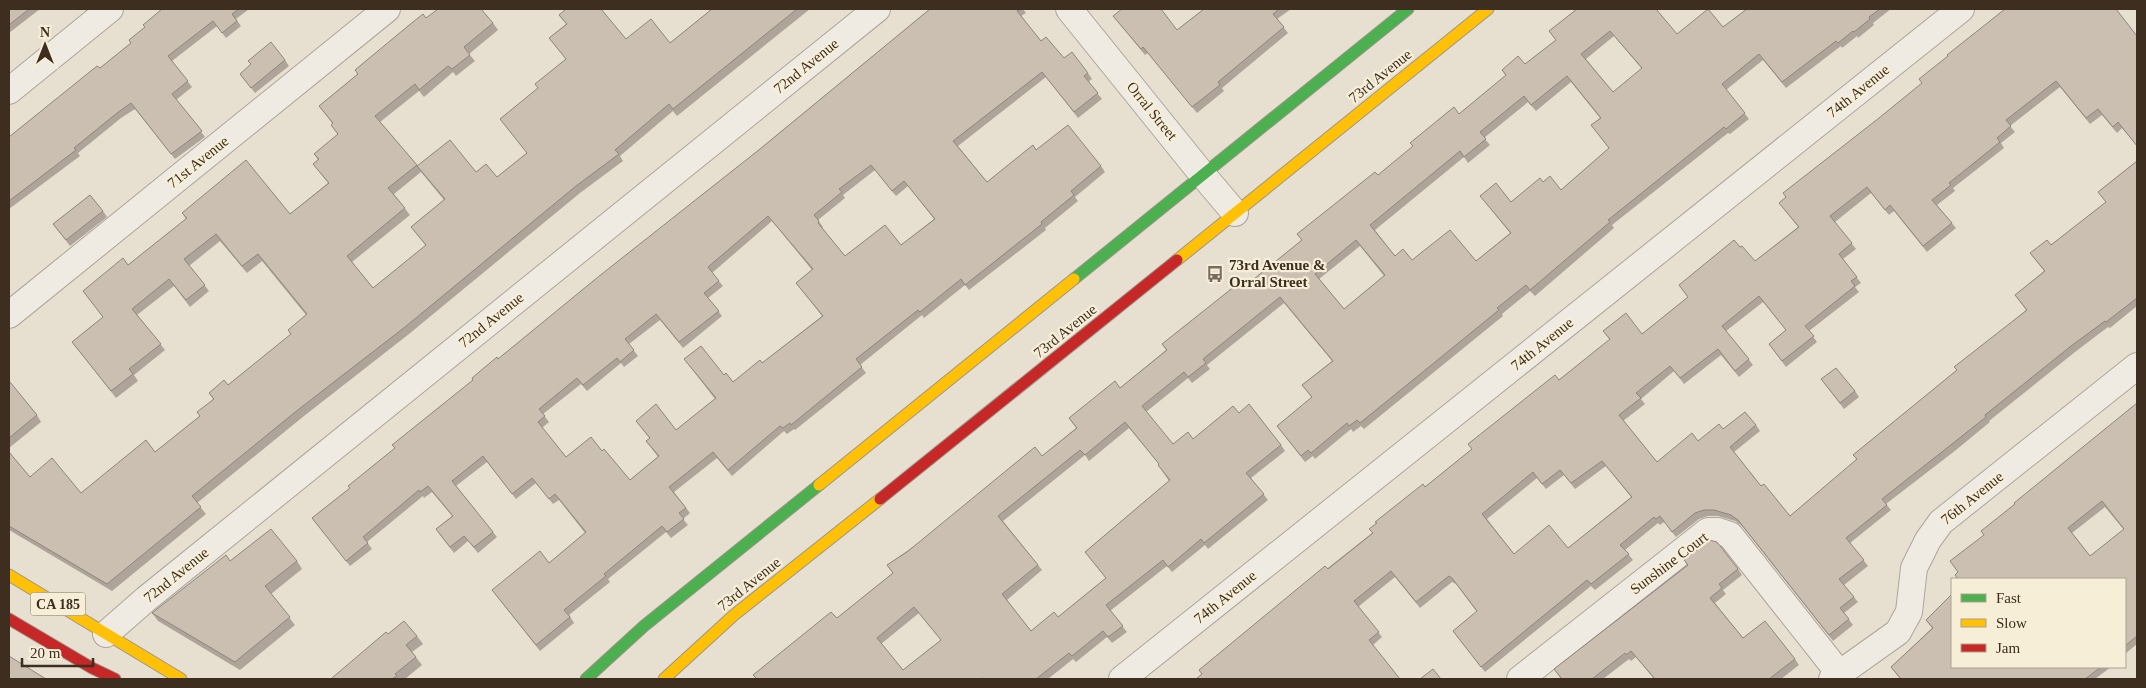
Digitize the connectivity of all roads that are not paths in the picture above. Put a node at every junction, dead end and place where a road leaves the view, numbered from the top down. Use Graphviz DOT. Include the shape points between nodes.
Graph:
graph roads {
  1 [pos="110,9"];
  2 [pos="387,9"];
  3 [pos="876,9"];
  4 [pos="1070,9"];
  5 [pos="1408,9"];
  6 [pos="1488,9"];
  7 [pos="1961,9"];
  8 [pos="9,91"];
  9 [pos="1202,174"];
  10 [pos="1235,212"];
  11 [pos="9,315"];
  12 [pos="2137,366"];
  13 [pos="9,575"];
  14 [pos="9,619"];
  15 [pos="106,634"];
  16 [pos="1836,676"];
  17 [pos="115,679"];
  18 [pos="181,679"];
  19 [pos="586,679"];
  20 [pos="664,679"];
  21 [pos="1122,679"];
  22 [pos="1520,679"];
  1 -- 8 [label="street"];
  2 -- 11 [label="street, 71st Avenue"];
  3 -- 15 [label="street, 72nd Avenue"];
  4 -- 9 [label="street, Orral Street"];
  5 -- 9 [label="main road"];
  6 -- 10 [label="main road, 73rd Avenue"];
  7 -- 21 [label="street, 74th Avenue"];
  9 -- 10 [label="street, Orral Street"];
  9 -- 19 [label="main road" via="644,626"];
  10 -- 20 [label="main road, 73rd Avenue" via="734,615"];
  12 -- 16 [label="street, 76th Avenue" via="1941,522 1914,568 1909,612 1898,632"];
  13 -- 15 [label="main road, CA 185"];
  14 -- 17 [label="main road, CA 185"];
  15 -- 18 [label="main road, CA 185"];
  16 -- 22 [label="street, Sunshine Court" via="1730,536 1708,531"];
}
